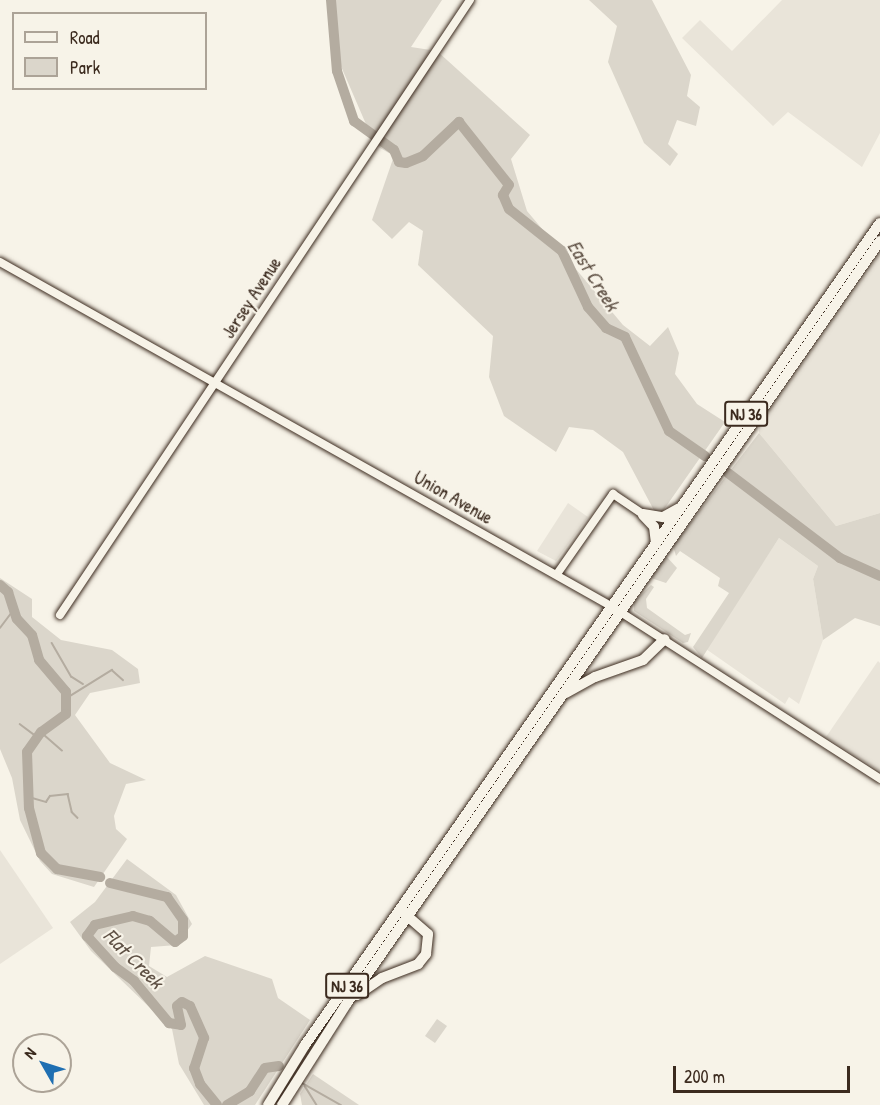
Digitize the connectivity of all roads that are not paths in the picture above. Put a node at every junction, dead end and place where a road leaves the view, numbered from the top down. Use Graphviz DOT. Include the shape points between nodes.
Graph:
graph roads {
  1 [pos="470,0"];
  2 [pos="880,224"];
  3 [pos="880,241"];
  4 [pos="0,262"];
  5 [pos="216,383"];
  6 [pos="684,504"];
  7 [pos="643,514"];
  8 [pos="656,544"];
  9 [pos="557,574"];
  10 [pos="616,608"];
  11 [pos="60,615"];
  12 [pos="665,639"];
  13 [pos="561,696"];
  14 [pos="880,779"];
  15 [pos="404,914"];
  16 [pos="347,1003"];
  17 [pos="268,1105"];
  18 [pos="282,1105"];
  1 -- 5 [label="street, Jersey Avenue"];
  2 -- 6 [label="highway, NJ 36"];
  3 -- 10 [label="highway, NJ 36"];
  4 -- 5 [label="street, Union Avenue"];
  5 -- 9 [label="street, Union Avenue"];
  5 -- 11 [label="street, Jersey Avenue"];
  6 -- 7 [label="highway" via="663,517"];
  6 -- 8 [label="highway, NJ 36"];
  7 -- 8 [label="highway" via="654,527"];
  7 -- 9 [label="street" via="613,494"];
  8 -- 10 [label="highway, NJ 36"];
  9 -- 10 [label="street, Union Avenue"];
  10 -- 12 [label="street, Union Avenue"];
  10 -- 13 [label="highway, NJ 36"];
  10 -- 15 [label="highway, NJ 36"];
  12 -- 13 [label="highway" via="643,660 595,677"];
  12 -- 14 [label="street, Union Avenue"];
  13 -- 15 [label="highway, NJ 36"];
  15 -- 16 [label="highway, NJ 36"];
  15 -- 16 [label="highway" via="428,934 424,958 376,981"];
  15 -- 17 [label="highway, NJ 36" via="293,1061"];
  16 -- 18 [label="highway, NJ 36"];
}
